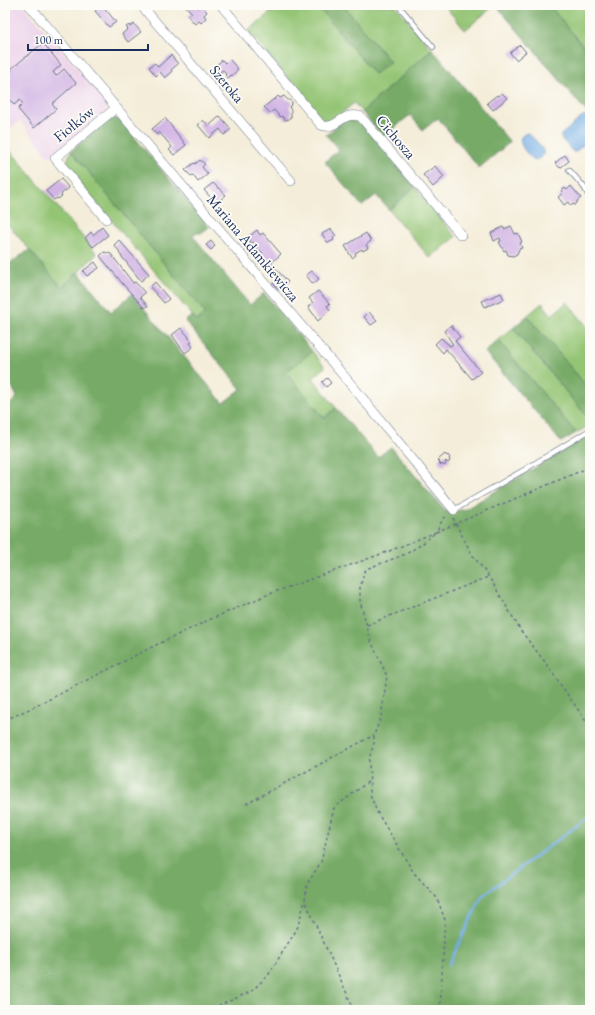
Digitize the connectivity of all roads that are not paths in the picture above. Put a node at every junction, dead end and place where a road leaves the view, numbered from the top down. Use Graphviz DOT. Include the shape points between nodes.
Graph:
graph roads {
  1 [pos="29,5"];
  2 [pos="141,5"];
  3 [pos="221,5"];
  4 [pos="398,5"];
  5 [pos="433,47"];
  6 [pos="116,108"];
  7 [pos="569,170"];
  8 [pos="291,181"];
  9 [pos="590,198"];
  10 [pos="106,219"];
  11 [pos="461,235"];
  12 [pos="590,430"];
  13 [pos="454,510"];
  1 -- 6 [label="street, Mariana Adamkiewicza"];
  2 -- 8 [label="street, Szeroka"];
  3 -- 11 [label="street, Cichosza" via="321,125 329,126 348,116 360,116"];
  4 -- 5 [label="lane"];
  6 -- 10 [label="street, Fiołków" via="55,158"];
  6 -- 13 [label="street, Mariana Adamkiewicza"];
  7 -- 9 [label="lane"];
  12 -- 13 [label="lane"];
}
